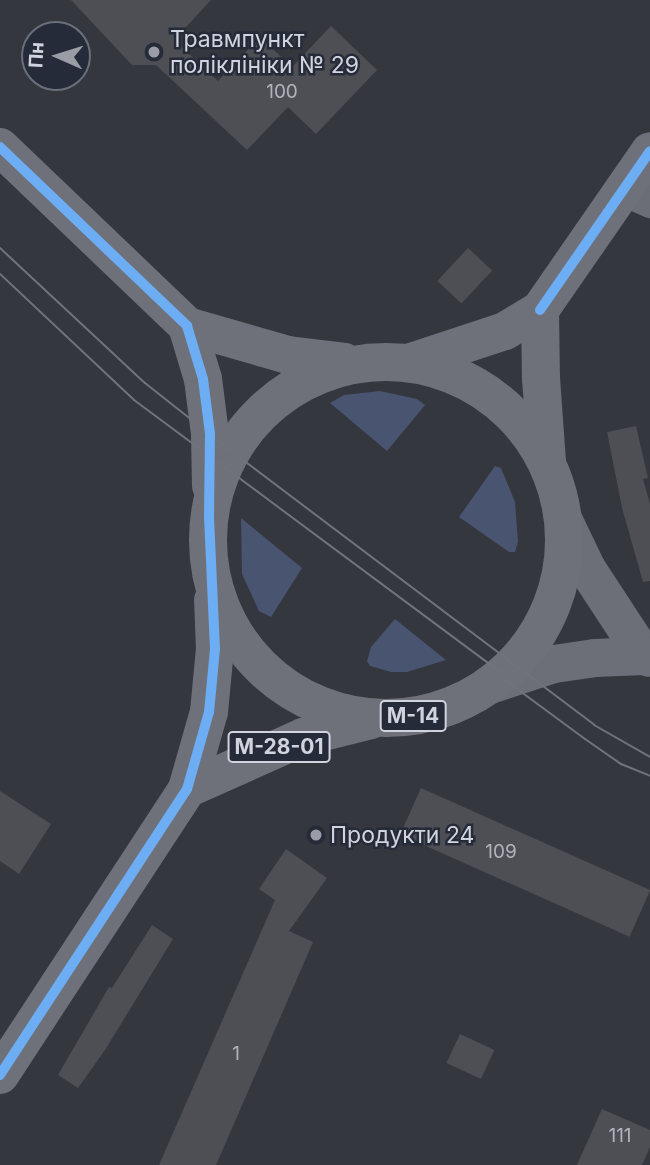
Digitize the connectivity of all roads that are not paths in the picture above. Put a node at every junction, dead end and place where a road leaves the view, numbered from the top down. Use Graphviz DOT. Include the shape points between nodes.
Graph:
graph roads {
  1 [pos="0,147"];
  2 [pos="650,151"];
  3 [pos="637,195"];
  4 [pos="541,310"];
  5 [pos="187,326"];
  6 [pos="411,362"];
  7 [pos="355,363"];
  8 [pos="547,462"];
  9 [pos="209,517"];
  10 [pos="564,521"];
  11 [pos="211,574"];
  12 [pos="647,657"];
  13 [pos="493,684"];
  14 [pos="377,719"];
  15 [pos="187,789"];
  16 [pos="0,1075"];
  1 -- 5 [label="highway, М-14"];
  2 -- 3 [label="highway"];
  3 -- 4 [label="highway"];
  4 -- 6 [label="highway" via="505,331"];
  4 -- 8 [label="highway"];
  5 -- 7 [label="highway, М-14" via="288,355"];
  5 -- 9 [label="highway, М-14" via="202,379 210,434"];
  6 -- 7 [label="highway, М-14"];
  6 -- 8 [label="highway, М-14" via="467,380 505,407"];
  7 -- 9 [label="highway, М-14" via="306,380 263,410 231,451"];
  8 -- 10 [label="highway, М-14"];
  9 -- 11 [label="highway, М-14"];
  10 -- 12 [label="main road, М-14" via="587,569"];
  10 -- 13 [label="highway, М-14" via="562,573 545,623 514,665"];
  11 -- 14 [label="highway, М-14" via="231,629 269,675 320,705"];
  11 -- 15 [label="highway, М-28-01" via="215,649 209,712"];
  12 -- 13 [label="main road, М-14" via="554,664"];
  13 -- 14 [label="highway, М-14" via="457,704 418,716"];
  14 -- 15 [label="highway, М-28-01" via="303,737"];
  15 -- 16 [label="highway, М-28-01"];
}
